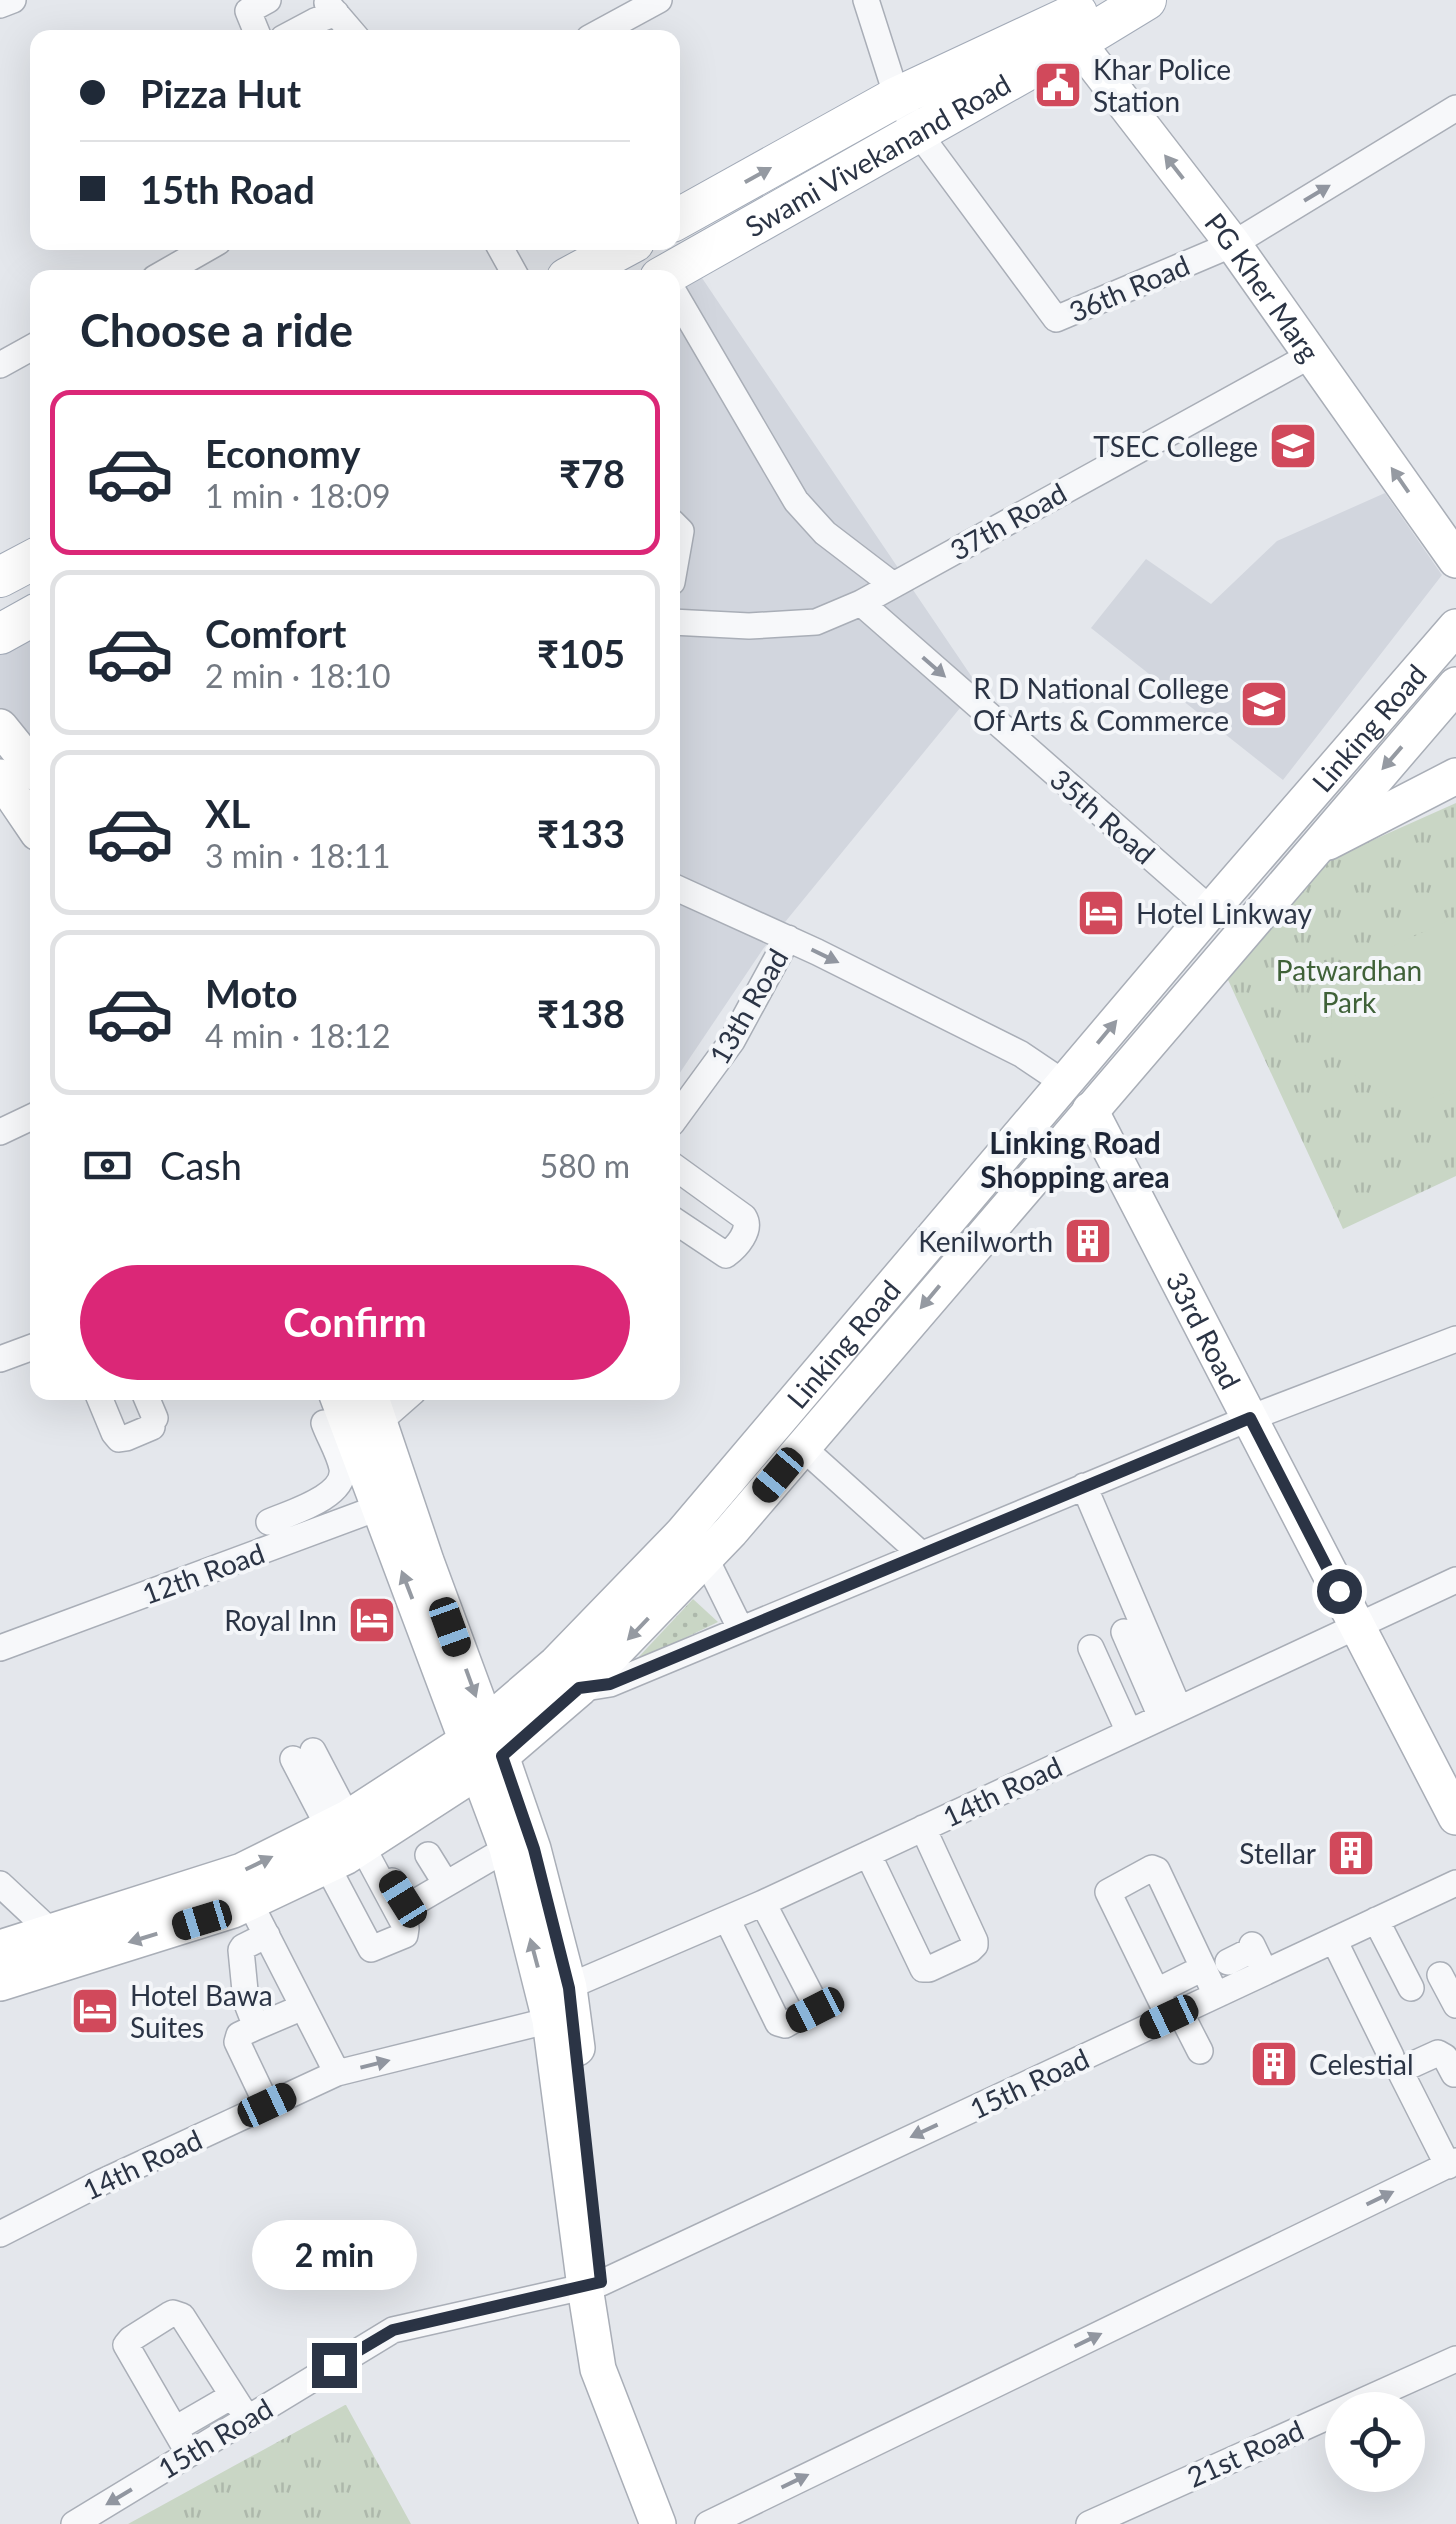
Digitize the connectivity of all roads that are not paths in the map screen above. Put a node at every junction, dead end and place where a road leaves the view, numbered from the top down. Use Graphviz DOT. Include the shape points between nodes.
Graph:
graph roads {
  1 [pos="13,0"];
  2 [pos="268,0"];
  3 [pos="659,0"];
  4 [pos="866,0"];
  5 [pos="1100,0"];
  6 [pos="1146,0"];
  7 [pos="0,5"];
  8 [pos="327,11"];
  9 [pos="256,30"];
  10 [pos="295,30"];
  11 [pos="348,30"];
  12 [pos="604,30"];
  13 [pos="1070,32"];
  14 [pos="1456,108"];
  15 [pos="907,114"];
  16 [pos="680,218"];
  17 [pos="1234,244"];
  18 [pos="204,250"];
  19 [pos="619,250"];
  20 [pos="169,270"];
  21 [pos="582,270"];
  22 [pos="680,270"];
  23 [pos="680,304"];
  24 [pos="30,348"];
  25 [pos="1313,354"];
  26 [pos="0,364"];
  27 [pos="1456,560"];
  28 [pos="30,561"];
  29 [pos="0,577"];
  30 [pos="892,585"];
  31 [pos="861,603"];
  32 [pos="30,617"];
  33 [pos="680,622"];
  34 [pos="0,634"];
  35 [pos="1449,648"];
  36 [pos="1456,684"];
  37 [pos="0,726"];
  38 [pos="30,764"];
  39 [pos="1456,776"];
  40 [pos="0,778"];
  41 [pos="30,815"];
  42 [pos="1313,850"];
  43 [pos="680,890"];
  44 [pos="1211,910"];
  45 [pos="788,938"];
  46 [pos="1064,1082"];
  47 [pos="1090,1110"];
  48 [pos="680,1112"];
  49 [pos="30,1118"];
  50 [pos="0,1132"];
  51 [pos="680,1171"];
  52 [pos="680,1224"];
  53 [pos="1456,1338"];
  54 [pos="30,1348"];
  55 [pos="0,1359"];
  56 [pos="100,1400"];
  57 [pos="147,1400"];
  58 [pos="389,1400"];
  59 [pos="345,1415"];
  60 [pos="1250,1418"];
  61 [pos="802,1447"];
  62 [pos="1084,1486"];
  63 [pos="367,1490"];
  64 [pos="270,1525"];
  65 [pos="694,1547"];
  66 [pos="921,1554"];
  67 [pos="1456,1580"];
  68 [pos="1357,1626"];
  69 [pos="740,1628"];
  70 [pos="1124,1632"];
  71 [pos="0,1648"];
  72 [pos="1091,1648"];
  73 [pos="579,1688"];
  74 [pos="1170,1713"];
  75 [pos="1130,1732"];
  76 [pos="483,1749"];
  77 [pos="303,1755"];
  78 [pos="1456,1817"];
  79 [pos="352,1834"];
  80 [pos="518,1842"];
  81 [pos="896,1847"];
  82 [pos="428,1855"];
  83 [pos="326,1866"];
  84 [pos="1456,1882"];
  85 [pos="0,1884"];
  86 [pos="446,1884"];
  87 [pos="242,1907"];
  88 [pos="1376,1920"];
  89 [pos="53,1931"];
  90 [pos="258,1940"];
  91 [pos="1334,1940"];
  92 [pos="0,1948"];
  93 [pos="75,1960"];
  94 [pos="1222,1974"];
  95 [pos="1440,1975"];
  96 [pos="0,1983"];
  97 [pos="1411,1988"];
  98 [pos="1156,1991"];
  99 [pos="559,2004"];
  100 [pos="1456,2005"];
  101 [pos="303,2007"];
  102 [pos="1175,2014"];
  103 [pos="256,2027"];
  104 [pos="1200,2051"];
  105 [pos="1391,2056"];
  106 [pos="333,2067"];
  107 [pos="1454,2074"];
  108 [pos="264,2099"];
  109 [pos="1450,2156"];
  110 [pos="0,2234"];
  111 [pos="593,2285"];
  112 [pos="1456,2359"];
  113 [pos="232,2396"];
  114 [pos="246,2418"];
  115 [pos="175,2429"];
  116 [pos="189,2454"];
  117 [pos="74,2524"];
  118 [pos="658,2524"];
  119 [pos="680,2524"];
  120 [pos="708,2524"];
  121 [pos="1090,2524"];
  1 -- 7 [label="street"];
  2 -- 9 [label="street" via="248,11"];
  3 -- 12 [label="street"];
  4 -- 15 [label="street"];
  5 -- 13 [label="main road, Swami Vivekanand Road"];
  6 -- 13 [label="main road, Swami Vivekanand Road"];
  8 -- 10 [label="street"];
  8 -- 11 [label="street"];
  13 -- 15 [label="main road, Swami Vivekanand Road"];
  17 -- 13 [label="main road, PG Kher Marg, one-way"];
  17 -- 14 [label="street, 36th Road, one-way"];
  16 -- 15 [label="main road, Swami Vivekanand Road, one-way"];
  15 -- 17 [label="street, 36th Road" via="1056,319"];
  15 -- 22 [label="main road, Swami Vivekanand Road"];
  17 -- 25 [label="main road, PG Kher Marg"];
  18 -- 20 [label="street"];
  19 -- 21 [label="main road"];
  23 -- 30 [label="street" via="796,501 825,534"];
  24 -- 26 [label="street"];
  27 -- 25 [label="main road, PG Kher Marg, one-way"];
  25 -- 30 [label="street, 37th Road"];
  28 -- 29 [label="main road"];
  30 -- 31 [label="street, 37th Road"];
  31 -- 33 [label="street, 37th Road" via="816,622"];
  31 -- 44 [label="street, 35th Road, one-way"];
  32 -- 34 [label="main road"];
  35 -- 44 [label="main road, Linking Road"];
  36 -- 42 [label="main road, Linking Road, one-way"];
  37 -- 38 [label="main road"];
  39 -- 42 [label="main road"];
  40 -- 41 [label="main road"];
  42 -- 47 [label="main road, Linking Road"];
  43 -- 45 [label="street"];
  46 -- 44 [label="main road, Linking Road, one-way"];
  45 -- 46 [label="street, one-way" via="1022,1054"];
  45 -- 48 [label="street, 13th Road" via="732,1042"];
  46 -- 65 [label="main road, Linking Road"];
  47 -- 60 [label="main road, 33rd Road"];
  47 -- 61 [label="main road, Linking Road, one-way"];
  49 -- 50 [label="street"];
  51 -- 52 [label="street" via="748,1222 726,1255"];
  53 -- 60 [label="street"];
  54 -- 55 [label="street"];
  56 -- 57 [label="street" via="119,1439 154,1423"];
  58 -- 59 [label="street"];
  59 -- 63 [label="main road"];
  60 -- 62 [label="street"];
  60 -- 68 [label="main road, 33rd Road"];
  61 -- 65 [label="main road, Linking Road"];
  61 -- 66 [label="street"];
  62 -- 66 [label="street"];
  62 -- 74 [label="street"];
  63 -- 64 [label="street, 12th Road"];
  63 -- 64 [label="street" via="328,1495"];
  63 -- 76 [label="main road"];
  64 -- 71 [label="street, 12th Road"];
  65 -- 69 [label="street"];
  65 -- 73 [label="main road, Linking Road, one-way"];
  65 -- 76 [label="main road, Linking Road" via="556,1664"];
  66 -- 69 [label="street"];
  67 -- 68 [label="street, 14th Road"];
  68 -- 74 [label="street, 14th Road"];
  68 -- 78 [label="main road, 33rd Road"];
  69 -- 73 [label="street" via="610,1684"];
  70 -- 74 [label="street"];
  72 -- 75 [label="street"];
  73 -- 76 [label="main road, Linking Road"];
  74 -- 75 [label="street, 14th Road"];
  75 -- 81 [label="street, 14th Road"];
  76 -- 79 [label="main road, Linking Road"];
  76 -- 80 [label="main road"];
  77 -- 79 [label="street"];
  79 -- 83 [label="main road, Linking Road"];
  79 -- 83 [label="street" via="405,1935 371,1949"];
  79 -- 86 [label="street" via="406,1902"];
  89 -- 79 [label="main road, Linking Road, one-way"];
  80 -- 86 [label="street"];
  80 -- 99 [label="main road"];
  81 -- 81 [label="street" via="920,1965 928,1969 970,1950 975,1945"];
  81 -- 99 [label="street, 14th Road"];
  82 -- 86 [label="street"];
  83 -- 87 [label="main road, Linking Road"];
  84 -- 88 [label="street, 15th Road"];
  85 -- 89 [label="street"];
  87 -- 90 [label="street"];
  87 -- 93 [label="main road, Linking Road, one-way"];
  88 -- 91 [label="street, 15th Road"];
  88 -- 97 [label="street"];
  89 -- 92 [label="main road, Linking Road"];
  89 -- 93 [label="street"];
  90 -- 101 [label="street"];
  90 -- 103 [label="street" via="241,1950"];
  91 -- 94 [label="street, 15th Road" via="1257,1955"];
  91 -- 105 [label="street"];
  93 -- 96 [label="main road, Linking Road"];
  94 -- 98 [label="street"];
  94 -- 98 [label="street" via="1152,1868 1108,1892"];
  94 -- 102 [label="street, 15th Road"];
  95 -- 100 [label="street"];
  98 -- 102 [label="street"];
  106 -- 99 [label="street, 14th Road, one-way"];
  99 -- 111 [label="main road"];
  101 -- 103 [label="street"];
  101 -- 106 [label="street"];
  102 -- 104 [label="street"];
  102 -- 111 [label="street, 15th Road, one-way"];
  103 -- 108 [label="street" via="236,2038"];
  106 -- 108 [label="street, 14th Road"];
  107 -- 109 [label="street" via="1438,2053 1402,2073"];
  108 -- 110 [label="street, 14th Road"];
  120 -- 109 [label="street, one-way"];
  111 -- 114 [label="street, 15th Road" via="393,2330"];
  111 -- 118 [label="main road" via="598,2369"];
  111 -- 119 [label="main road" via="614,2363"];
  112 -- 121 [label="street, 21st Road"];
  113 -- 114 [label="street"];
  113 -- 115 [label="street"];
  113 -- 115 [label="street" via="182,2316 169,2315 126,2345"];
  114 -- 116 [label="street, 15th Road"];
  115 -- 116 [label="street"];
  116 -- 117 [label="street, 15th Road, one-way"];
}
